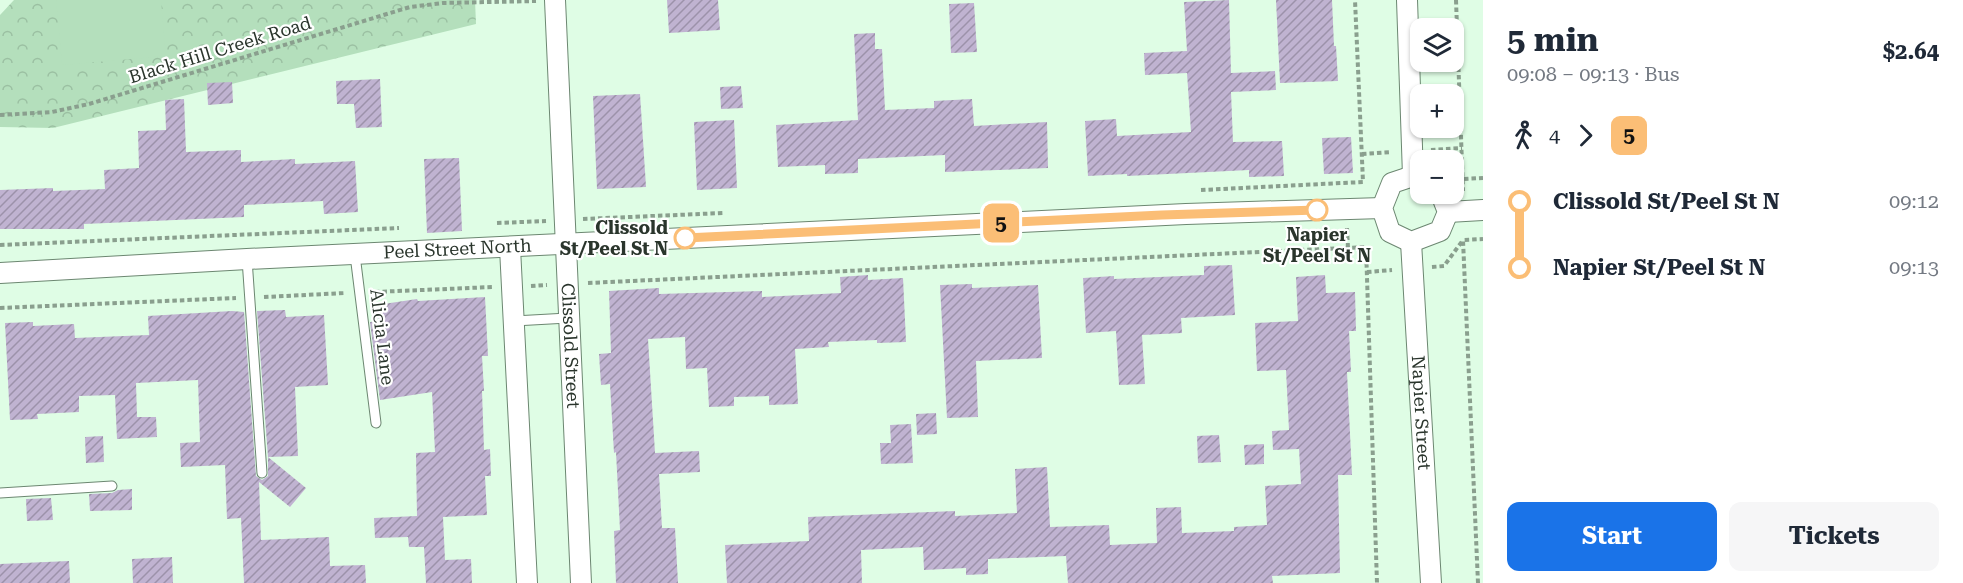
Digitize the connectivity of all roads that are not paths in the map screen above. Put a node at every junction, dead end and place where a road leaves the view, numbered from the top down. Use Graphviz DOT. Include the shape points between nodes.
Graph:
graph roads {
  1 [pos="555,0"];
  2 [pos="1407,0"];
  3 [pos="1415,150"];
  4 [pos="1410,179"];
  5 [pos="1445,204"];
  6 [pos="1454,204"];
  7 [pos="1382,208"];
  8 [pos="1483,210"];
  9 [pos="1411,242"];
  10 [pos="566,244"];
  11 [pos="510,248"];
  12 [pos="355,255"];
  13 [pos="247,259"];
  14 [pos="0,273"];
  15 [pos="568,318"];
  16 [pos="513,321"];
  17 [pos="376,423"];
  18 [pos="262,473"];
  19 [pos="112,486"];
  20 [pos="0,493"];
  21 [pos="527,583"];
  22 [pos="581,583"];
  23 [pos="1431,583"];
  1 -- 10 [label="street, Clissold Street"];
  2 -- 3 [label="street"];
  4 -- 7 [label="street" via="1392,183"];
  5 -- 9 [label="street" via="1440,231"];
  6 -- 8 [label="street"];
  7 -- 9 [label="street" via="1390,232"];
  7 -- 10 [label="street, Peel Street North" via="1174,214"];
  9 -- 23 [label="street, Napier Street"];
  10 -- 11 [label="street, Peel Street North"];
  10 -- 15 [label="street, Clissold Street"];
  11 -- 12 [label="street, Peel Street North"];
  11 -- 16 [label="street"];
  12 -- 13 [label="street, Peel Street North"];
  12 -- 17 [label="lane, Alicia Lane"];
  13 -- 14 [label="street, Peel Street North"];
  13 -- 18 [label="lane"];
  15 -- 16 [label="lane"];
  15 -- 22 [label="street, Clissold Street"];
  16 -- 21 [label="street"];
  19 -- 20 [label="lane"];
}
